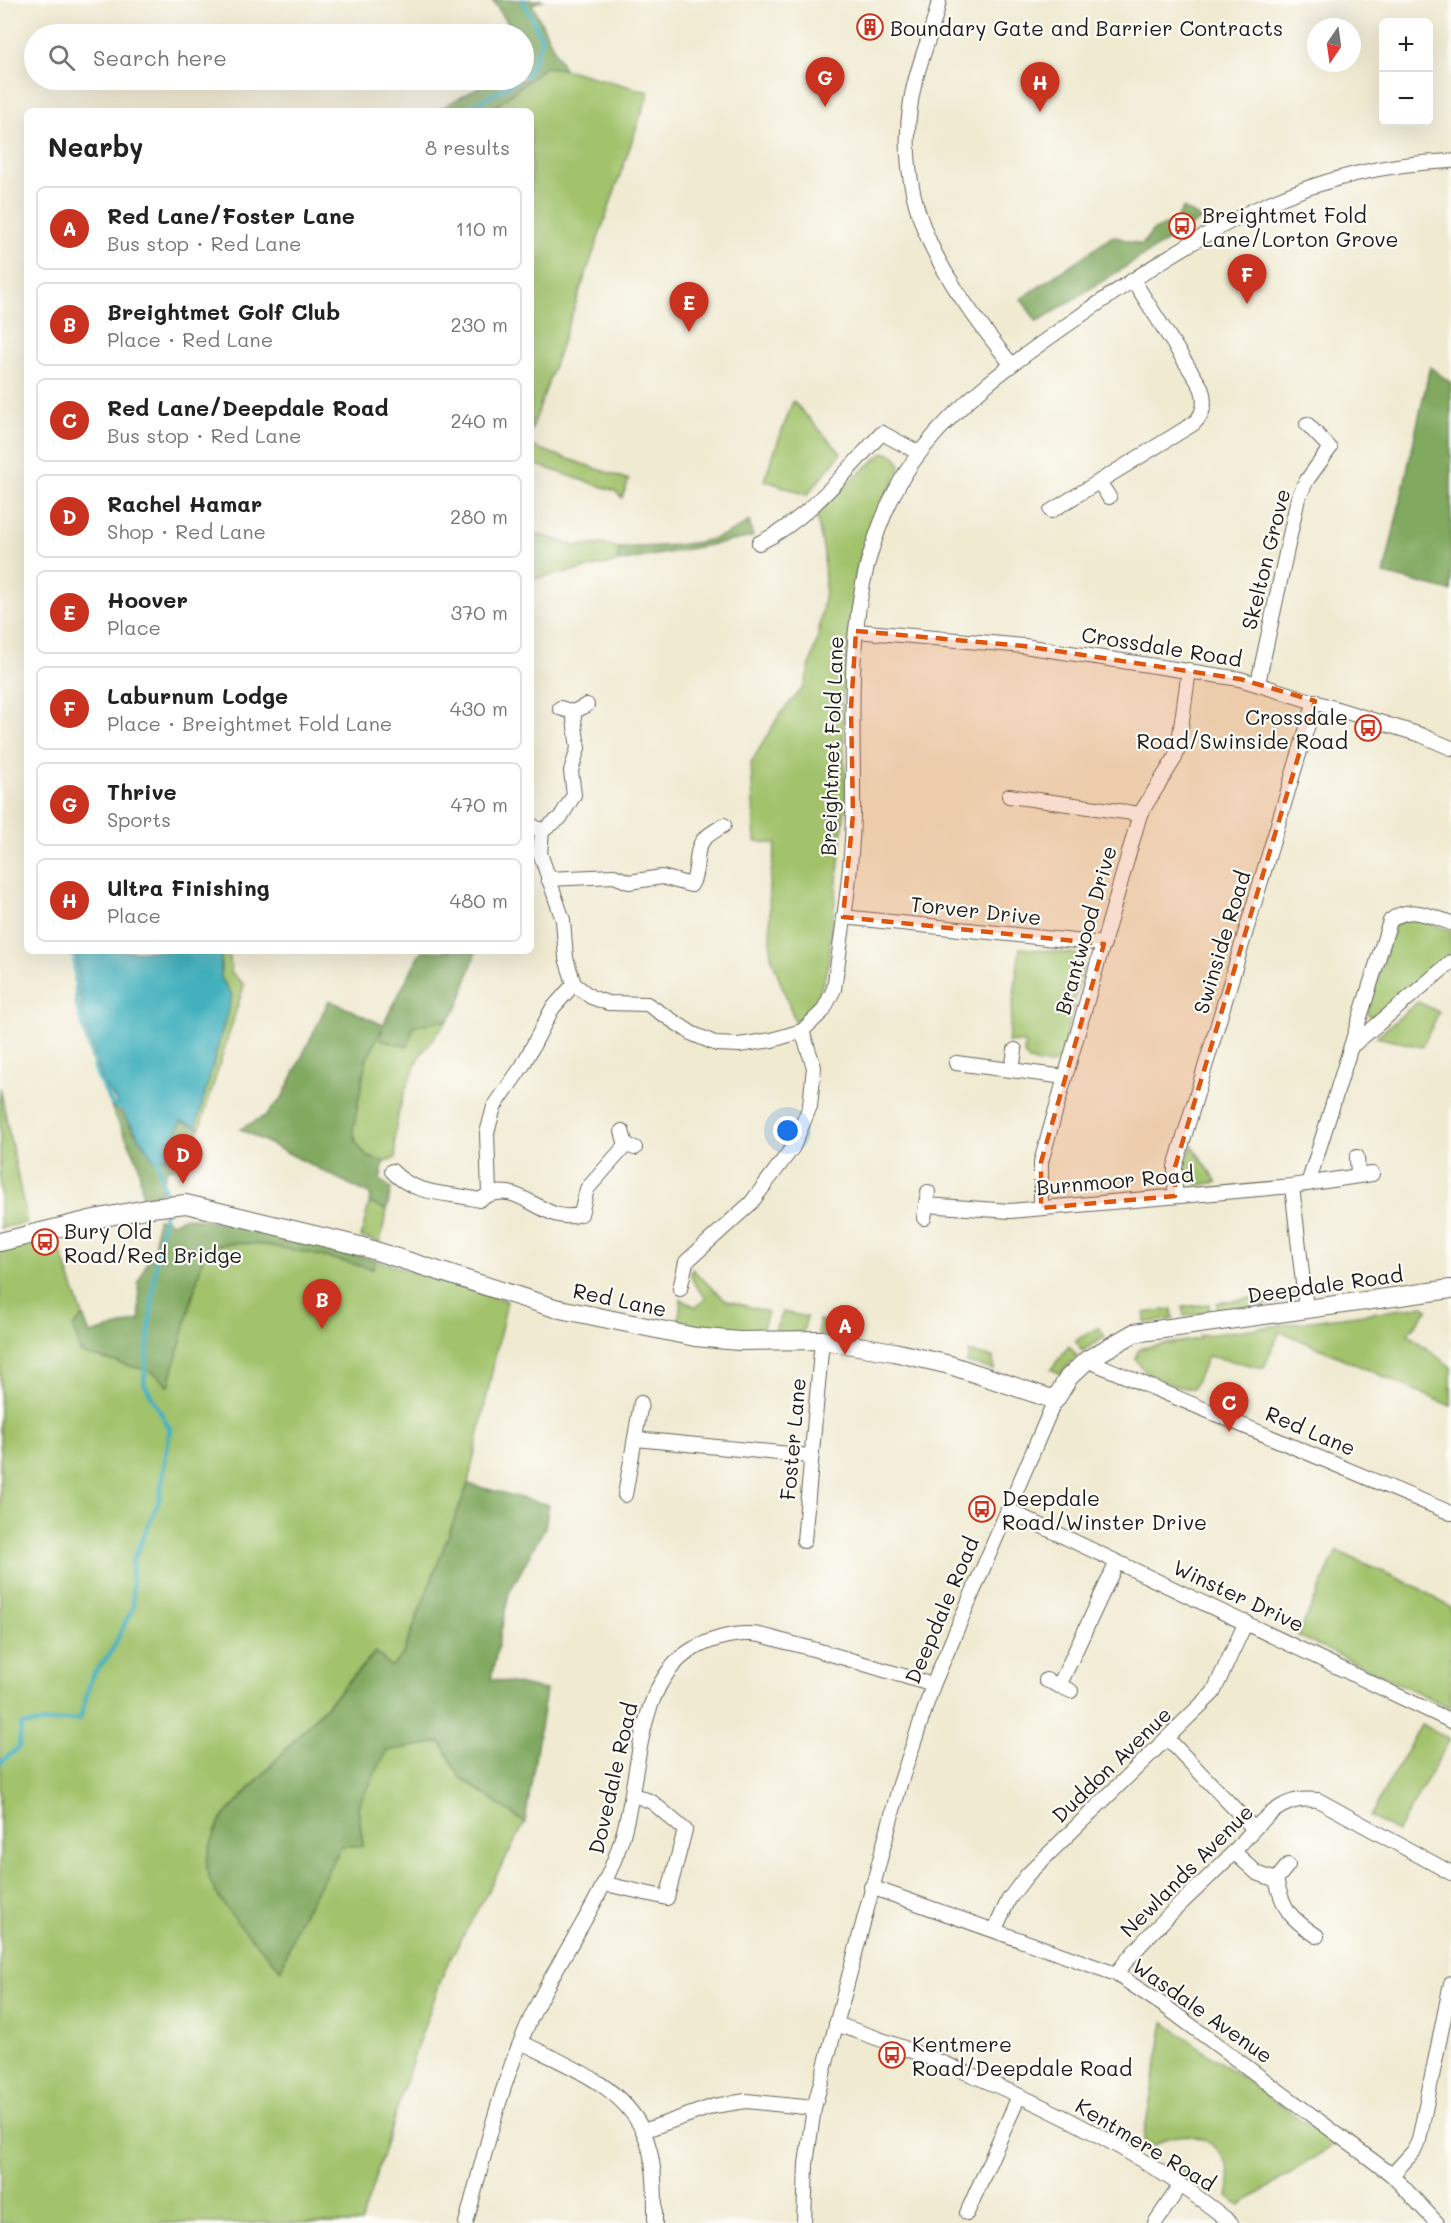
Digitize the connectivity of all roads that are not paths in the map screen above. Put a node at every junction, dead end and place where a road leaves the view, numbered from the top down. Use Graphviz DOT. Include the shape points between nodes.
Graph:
graph roads {
  1 [pos="939,0"];
  2 [pos="1451,161"];
  3 [pos="1133,280"];
  4 [pos="1011,364"];
  5 [pos="1307,424"];
  6 [pos="919,453"];
  7 [pos="1099,482"];
  8 [pos="1109,497"];
  9 [pos="1051,512"];
  10 [pos="759,543"];
  11 [pos="856,631"];
  12 [pos="1189,670"];
  13 [pos="1258,683"];
  14 [pos="1315,701"];
  15 [pos="587,705"];
  16 [pos="1451,748"];
  17 [pos="1009,796"];
  18 [pos="1140,814"];
  19 [pos="725,822"];
  20 [pos="536,828"];
  21 [pos="548,879"];
  22 [pos="843,917"];
  23 [pos="1451,923"];
  24 [pos="1104,944"];
  25 [pos="1451,962"];
  26 [pos="574,984"];
  27 [pos="802,1031"];
  28 [pos="1352,1046"];
  29 [pos="1015,1050"];
  30 [pos="956,1063"];
  31 [pos="1012,1070"];
  32 [pos="1065,1077"];
  33 [pos="622,1131"];
  34 [pos="1357,1157"];
  35 [pos="392,1171"];
  36 [pos="1372,1174"];
  37 [pos="1358,1176"];
  38 [pos="1308,1184"];
  39 [pos="1292,1186"];
  40 [pos="489,1193"];
  41 [pos="1175,1196"];
  42 [pos="926,1205"];
  43 [pos="1041,1208"];
  44 [pos="0,1242"];
  45 [pos="680,1289"];
  46 [pos="1451,1289"];
  47 [pos="1306,1309"];
  48 [pos="822,1340"];
  49 [pos="1087,1360"];
  50 [pos="1055,1400"];
  51 [pos="641,1403"];
  52 [pos="636,1439"];
  53 [pos="810,1456"];
  54 [pos="625,1495"];
  55 [pos="1008,1510"];
  56 [pos="1451,1513"];
  57 [pos="804,1541"];
  58 [pos="1117,1562"];
  59 [pos="1246,1622"];
  60 [pos="933,1685"];
  61 [pos="1059,1686"];
  62 [pos="1451,1721"];
  63 [pos="1167,1738"];
  64 [pos="633,1796"];
  65 [pos="1254,1829"];
  66 [pos="1234,1852"];
  67 [pos="1288,1865"];
  68 [pos="1451,1873"];
  69 [pos="1276,1880"];
  70 [pos="606,1884"];
  71 [pos="871,1887"];
  72 [pos="995,1929"];
  73 [pos="1319,1937"];
  74 [pos="1116,1974"];
  75 [pos="1451,1983"];
  76 [pos="836,2024"];
  77 [pos="521,2042"];
  78 [pos="1019,2096"];
  79 [pos="814,2109"];
  80 [pos="644,2131"];
  81 [pos="1392,2175"];
  82 [pos="1180,2186"];
  83 [pos="967,2214"];
  84 [pos="466,2223"];
  85 [pos="654,2223"];
  86 [pos="804,2223"];
  87 [pos="1155,2223"];
  88 [pos="1231,2223"];
  89 [pos="1437,2223"];
  1 -- 4 [label="street" via="910,102 907,148 912,192 924,233 941,269"];
  2 -- 3 [label="street, Breightmet Fold Lane" via="1379,169 1320,182 1264,203 1216,228"];
  3 -- 4 [label="street, Breightmet Fold Lane"];
  3 -- 7 [label="street" via="1201,387 1204,405 1193,423"];
  4 -- 6 [label="street, Breightmet Fold Lane" via="961,404"];
  5 -- 13 [label="street, Skelton Grove" via="1330,447 1302,488 1296,506"];
  6 -- 10 [label="street" via="882,433 801,516 781,533"];
  6 -- 11 [label="street, Breightmet Fold Lane" via="893,495 877,533 867,565"];
  7 -- 8 [label="street"];
  7 -- 9 [label="street"];
  11 -- 12 [label="street, Crossdale Road" via="1024,646"];
  11 -- 22 [label="street, Breightmet Fold Lane" via="850,708 853,815"];
  12 -- 13 [label="street, Crossdale Road"];
  12 -- 18 [label="street, Brantwood Drive" via="1175,758"];
  13 -- 14 [label="street, Crossdale Road"];
  14 -- 16 [label="street, Crossdale Road"];
  14 -- 41 [label="street, Swinside Road" via="1175,1167"];
  15 -- 20 [label="street" via="566,710 578,748 571,771 574,795 560,818"];
  17 -- 18 [label="street"];
  18 -- 24 [label="street, Brantwood Drive"];
  19 -- 21 [label="street" via="701,845 696,890 662,877 629,882 614,876"];
  20 -- 21 [label="street"];
  21 -- 26 [label="street" via="563,920 566,958"];
  22 -- 24 [label="street, Torver Drive"];
  22 -- 27 [label="street, Breightmet Fold Lane" via="834,989 823,1011"];
  23 -- 28 [label="street" via="1405,911 1390,921"];
  24 -- 32 [label="street, Brantwood Drive"];
  25 -- 28 [label="street"];
  26 -- 27 [label="street" via="591,997 608,1003 647,1004 693,1034 717,1044 772,1040"];
  26 -- 40 [label="street" via="552,1009 523,1065 494,1107 487,1133"];
  27 -- 45 [label="street" via="814,1067 810,1106 793,1148 751,1203 686,1262"];
  28 -- 38 [label="street"];
  29 -- 31 [label="street"];
  30 -- 31 [label="street"];
  31 -- 32 [label="street"];
  32 -- 43 [label="street, Brantwood Drive" via="1041,1162"];
  33 -- 40 [label="street" via="630,1147 586,1189 581,1214 555,1217 512,1193"];
  34 -- 37 [label="street"];
  35 -- 40 [label="street" via="402,1182 427,1192 479,1200"];
  36 -- 37 [label="street, Burnmoor Road"];
  37 -- 38 [label="street, Burnmoor Road"];
  38 -- 39 [label="street, Burnmoor Road"];
  39 -- 41 [label="street, Burnmoor Road"];
  39 -- 47 [label="street"];
  41 -- 43 [label="street, Burnmoor Road"];
  42 -- 43 [label="street, Burnmoor Road" via="993,1211"];
  44 -- 48 [label="street, Red Lane" via="182,1204 360,1246 555,1308 649,1329 739,1341"];
  46 -- 47 [label="street, Deepdale Road"];
  47 -- 49 [label="street, Deepdale Road" via="1134,1333"];
  48 -- 50 [label="street, Red Lane" via="950,1365"];
  48 -- 53 [label="street, Foster Lane"];
  49 -- 50 [label="street, Deepdale Road" via="1069,1377"];
  49 -- 56 [label="street, Red Lane"];
  50 -- 55 [label="street, Deepdale Road"];
  51 -- 52 [label="street"];
  52 -- 53 [label="street"];
  52 -- 54 [label="street"];
  53 -- 57 [label="street, Foster Lane"];
  55 -- 58 [label="street, Winster Drive"];
  55 -- 60 [label="street, Deepdale Road"];
  58 -- 59 [label="street, Winster Drive"];
  58 -- 61 [label="street"];
  59 -- 62 [label="street, Winster Drive"];
  59 -- 63 [label="street, Duddon Avenue" via="1213,1693"];
  60 -- 64 [label="street, Dovedale Road" via="750,1634 720,1638 693,1649 659,1683 648,1708"];
  60 -- 71 [label="street, Deepdale Road"];
  63 -- 65 [label="street"];
  63 -- 72 [label="street, Duddon Avenue" via="1027,1875 1009,1899"];
  64 -- 70 [label="street, Dovedale Road"];
  64 -- 70 [label="street" via="652,1802 685,1830 667,1898"];
  65 -- 66 [label="street, Newlands Avenue"];
  65 -- 68 [label="street, Newlands Avenue" via="1297,1798 1318,1800"];
  66 -- 69 [label="street" via="1257,1873"];
  66 -- 74 [label="street, Newlands Avenue" via="1134,1951"];
  67 -- 69 [label="street"];
  69 -- 73 [label="street" via="1289,1916"];
  70 -- 77 [label="street, Dovedale Road" via="556,1970"];
  71 -- 72 [label="street, Wasdale Avenue"];
  71 -- 76 [label="street, Deepdale Road"];
  72 -- 74 [label="street, Wasdale Avenue"];
  74 -- 81 [label="street, Wasdale Avenue"];
  75 -- 81 [label="street" via="1419,2140"];
  76 -- 78 [label="street, Kentmere Road" via="922,2054"];
  76 -- 79 [label="street, Deepdale Road"];
  77 -- 80 [label="street" via="608,2089"];
  77 -- 84 [label="street, Dovedale Road" via="502,2094"];
  78 -- 82 [label="street, Kentmere Road"];
  78 -- 83 [label="street"];
  79 -- 80 [label="street" via="746,2101 714,2106"];
  79 -- 86 [label="street, Deepdale Road" via="806,2164"];
  80 -- 85 [label="street" via="654,2184"];
  81 -- 89 [label="street, Wasdale Avenue"];
  82 -- 87 [label="street"];
  82 -- 88 [label="street, Kentmere Road"];
}
